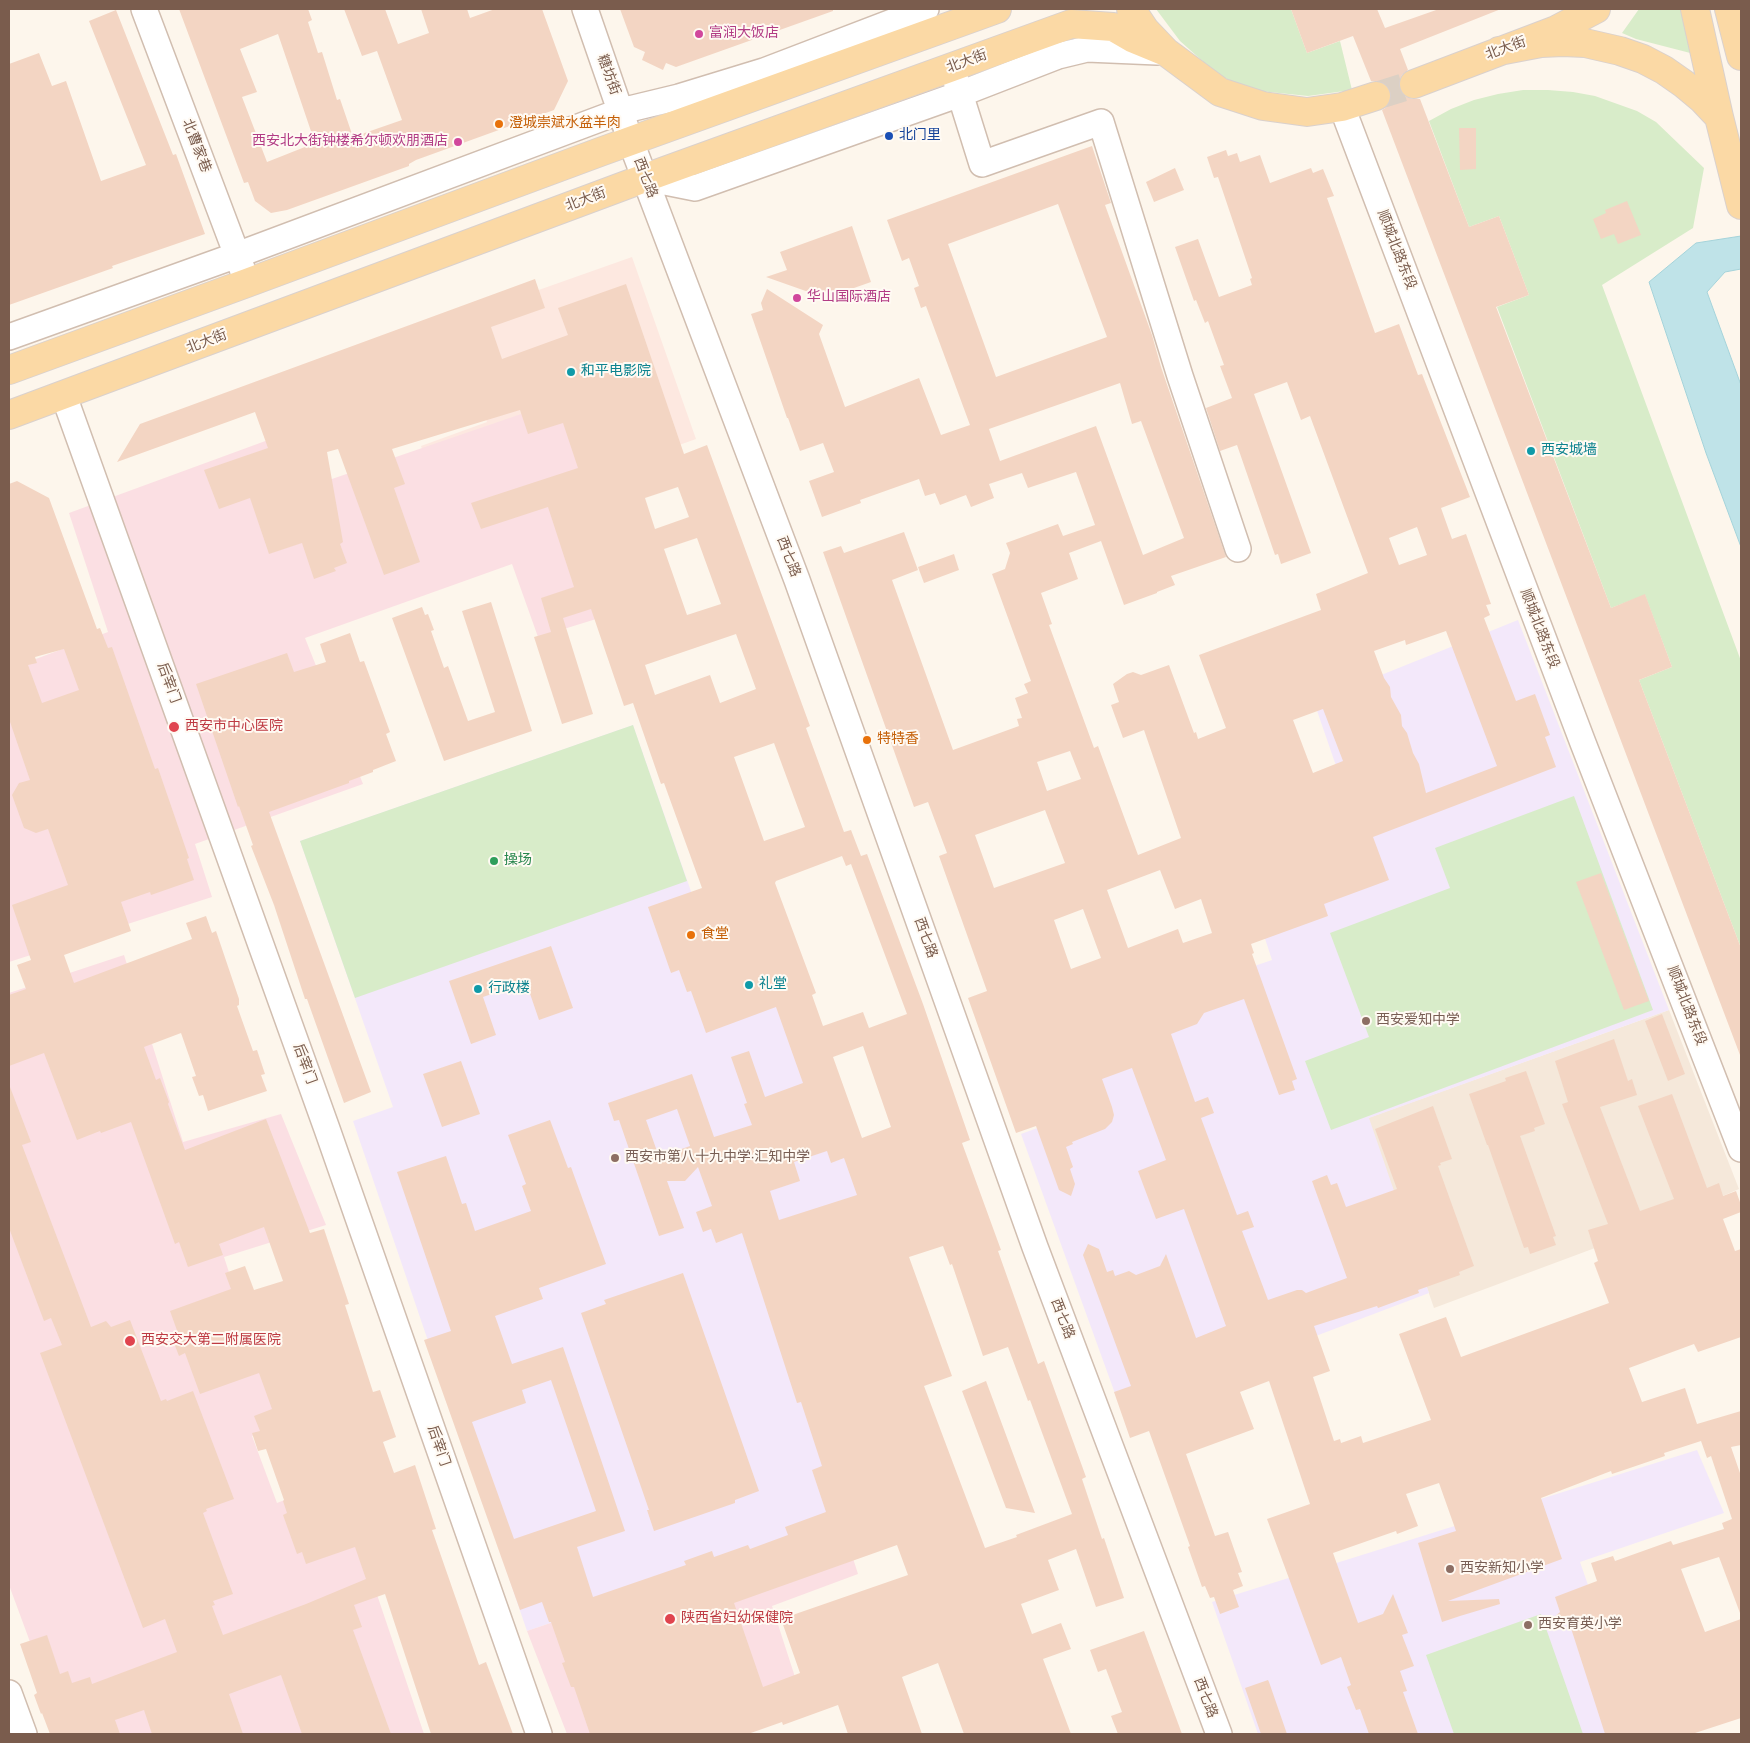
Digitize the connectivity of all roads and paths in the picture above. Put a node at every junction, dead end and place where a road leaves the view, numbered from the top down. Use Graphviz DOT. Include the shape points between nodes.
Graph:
graph roads {
  1 [pos="144,9"];
  2 [pos="584,9"];
  3 [pos="926,9"];
  4 [pos="997,9"];
  5 [pos="1130,9"];
  6 [pos="1596,9"];
  7 [pos="1695,9"];
  8 [pos="1729,9"];
  9 [pos="1499,51"];
  10 [pos="1166,52"];
  11 [pos="1741,56"];
  12 [pos="952,68"];
  13 [pos="1414,84"];
  14 [pos="960,94"];
  15 [pos="1376,96"];
  16 [pos="1342,107"];
  17 [pos="621,111"];
  18 [pos="1719,116"];
  19 [pos="631,142"];
  20 [pos="645,178"];
  21 [pos="1740,200"];
  22 [pos="237,255"];
  23 [pos="247,283"];
  24 [pos="9,337"];
  25 [pos="9,370"];
  26 [pos="64,396"];
  27 [pos="9,415"];
  28 [pos="1238,549"];
  29 [pos="1741,1149"];
  30 [pos="9,1693"];
  31 [pos="24,1734"];
  32 [pos="539,1734"];
  33 [pos="1219,1734"];
  1 -- 22 [label="street, 北曹家巷"];
  2 -- 17 [label="street, 糖坊街"];
  3 -- 17 [label="street" via="764,70 679,98"];
  4 -- 19 [label="main road"];
  5 -- 10 [label="main road, 北大街"];
  6 -- 9 [label="main road, 北大街" via="1556,30"];
  7 -- 18 [label="main road"];
  8 -- 11 [label="main road"];
  9 -- 13 [label="main road, 北大街"];
  9 -- 18 [label="main road" via="1563,42 1620,51 1664,70"];
  10 -- 12 [label="main road, 北大街" via="1113,27 1071,24"];
  10 -- 14 [label="street" via="1087,49 1058,56"];
  10 -- 16 [label="main road, 北大街" via="1220,92 1262,106 1307,112"];
  12 -- 14 [label="street"];
  12 -- 20 [label="main road, 北大街"];
  14 -- 20 [label="street" via="695,188"];
  14 -- 28 [label="street" via="982,164 1101,122"];
  15 -- 16 [label="main road, 北大街"];
  16 -- 29 [label="street, 顺城北路东段" via="1579,734"];
  17 -- 19 [label="street, 糖坊街"];
  17 -- 22 [label="street"];
  18 -- 21 [label="main road"];
  19 -- 20 [label="street, 西七路"];
  19 -- 23 [label="main road"];
  20 -- 26 [label="main road, 北大街"];
  20 -- 33 [label="street, 西七路" via="797,580 1034,1247"];
  22 -- 23 [label="street, 北曹家巷"];
  22 -- 24 [label="street"];
  23 -- 25 [label="main road"];
  26 -- 27 [label="main road, 北大街"];
  26 -- 32 [label="street, 后宰门" via="327,1128"];
  30 -- 31 [label="street"];
}
